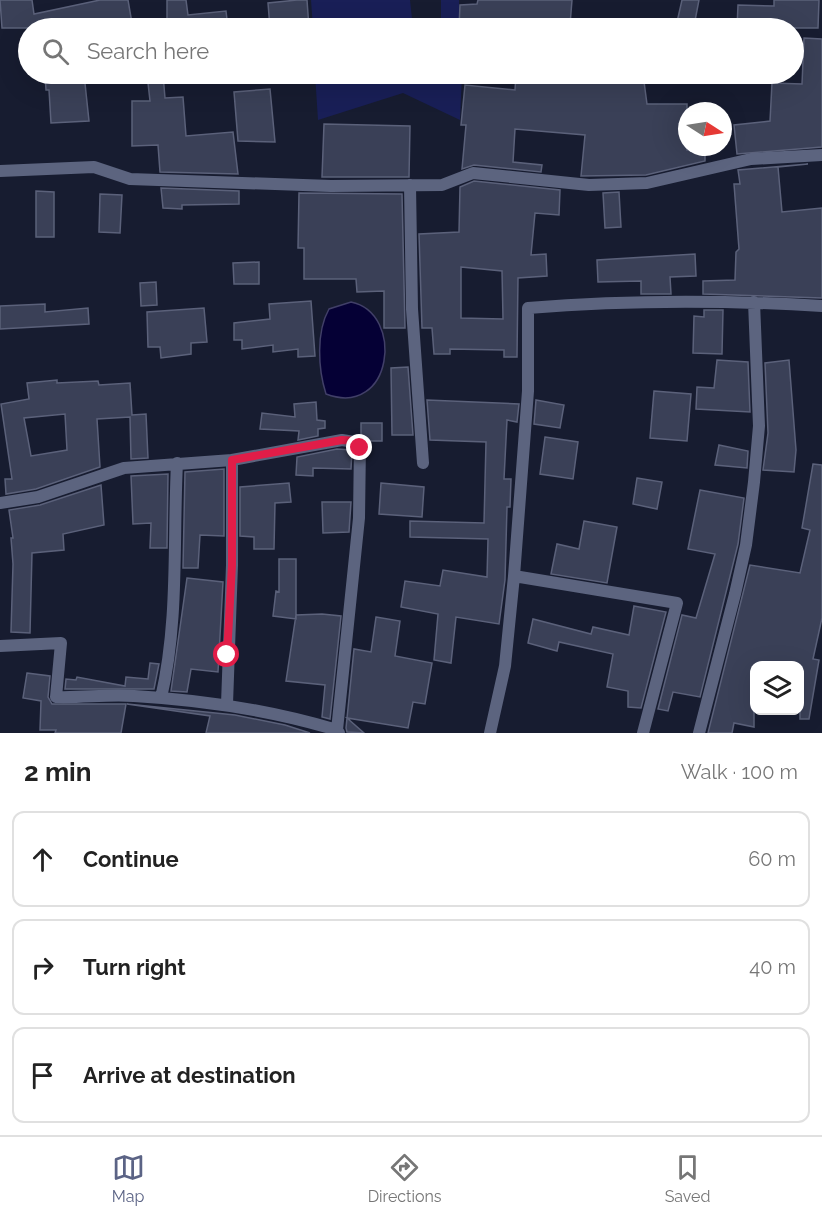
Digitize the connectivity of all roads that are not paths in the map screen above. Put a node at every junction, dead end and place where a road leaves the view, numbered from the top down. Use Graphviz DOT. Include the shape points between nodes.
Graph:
graph roads {
  1 [pos="822,155"];
  2 [pos="0,171"];
  3 [pos="410,185"];
  4 [pos="754,302"];
  5 [pos="822,306"];
  6 [pos="232,460"];
  7 [pos="177,463"];
  8 [pos="423,463"];
  9 [pos="0,503"];
  10 [pos="514,576"];
  11 [pos="0,646"];
  12 [pos="161,698"];
  13 [pos="227,704"];
  14 [pos="338,731"];
  15 [pos="490,733"];
  16 [pos="643,733"];
  17 [pos="699,733"];
  1 -- 3 [label="street" via="751,159 646,183 589,185 473,173 442,185"];
  2 -- 3 [label="street" via="94,167 130,179"];
  3 -- 8 [label="street" via="412,309"];
  4 -- 5 [label="street"];
  4 -- 10 [label="street" via="598,302 528,308 528,391"];
  4 -- 17 [label="street" via="759,426 753,492 735,594"];
  6 -- 7 [label="street"];
  6 -- 13 [label="street"];
  6 -- 14 [label="street" via="342,440 360,443 359,518"];
  7 -- 9 [label="street" via="124,468 38,497"];
  7 -- 12 [label="street" via="172,621"];
  10 -- 15 [label="street" via="505,666"];
  10 -- 16 [label="street" via="677,603"];
  11 -- 12 [label="street" via="61,643 56,697"];
  12 -- 13 [label="street"];
  13 -- 14 [label="street" via="281,713"];
}
